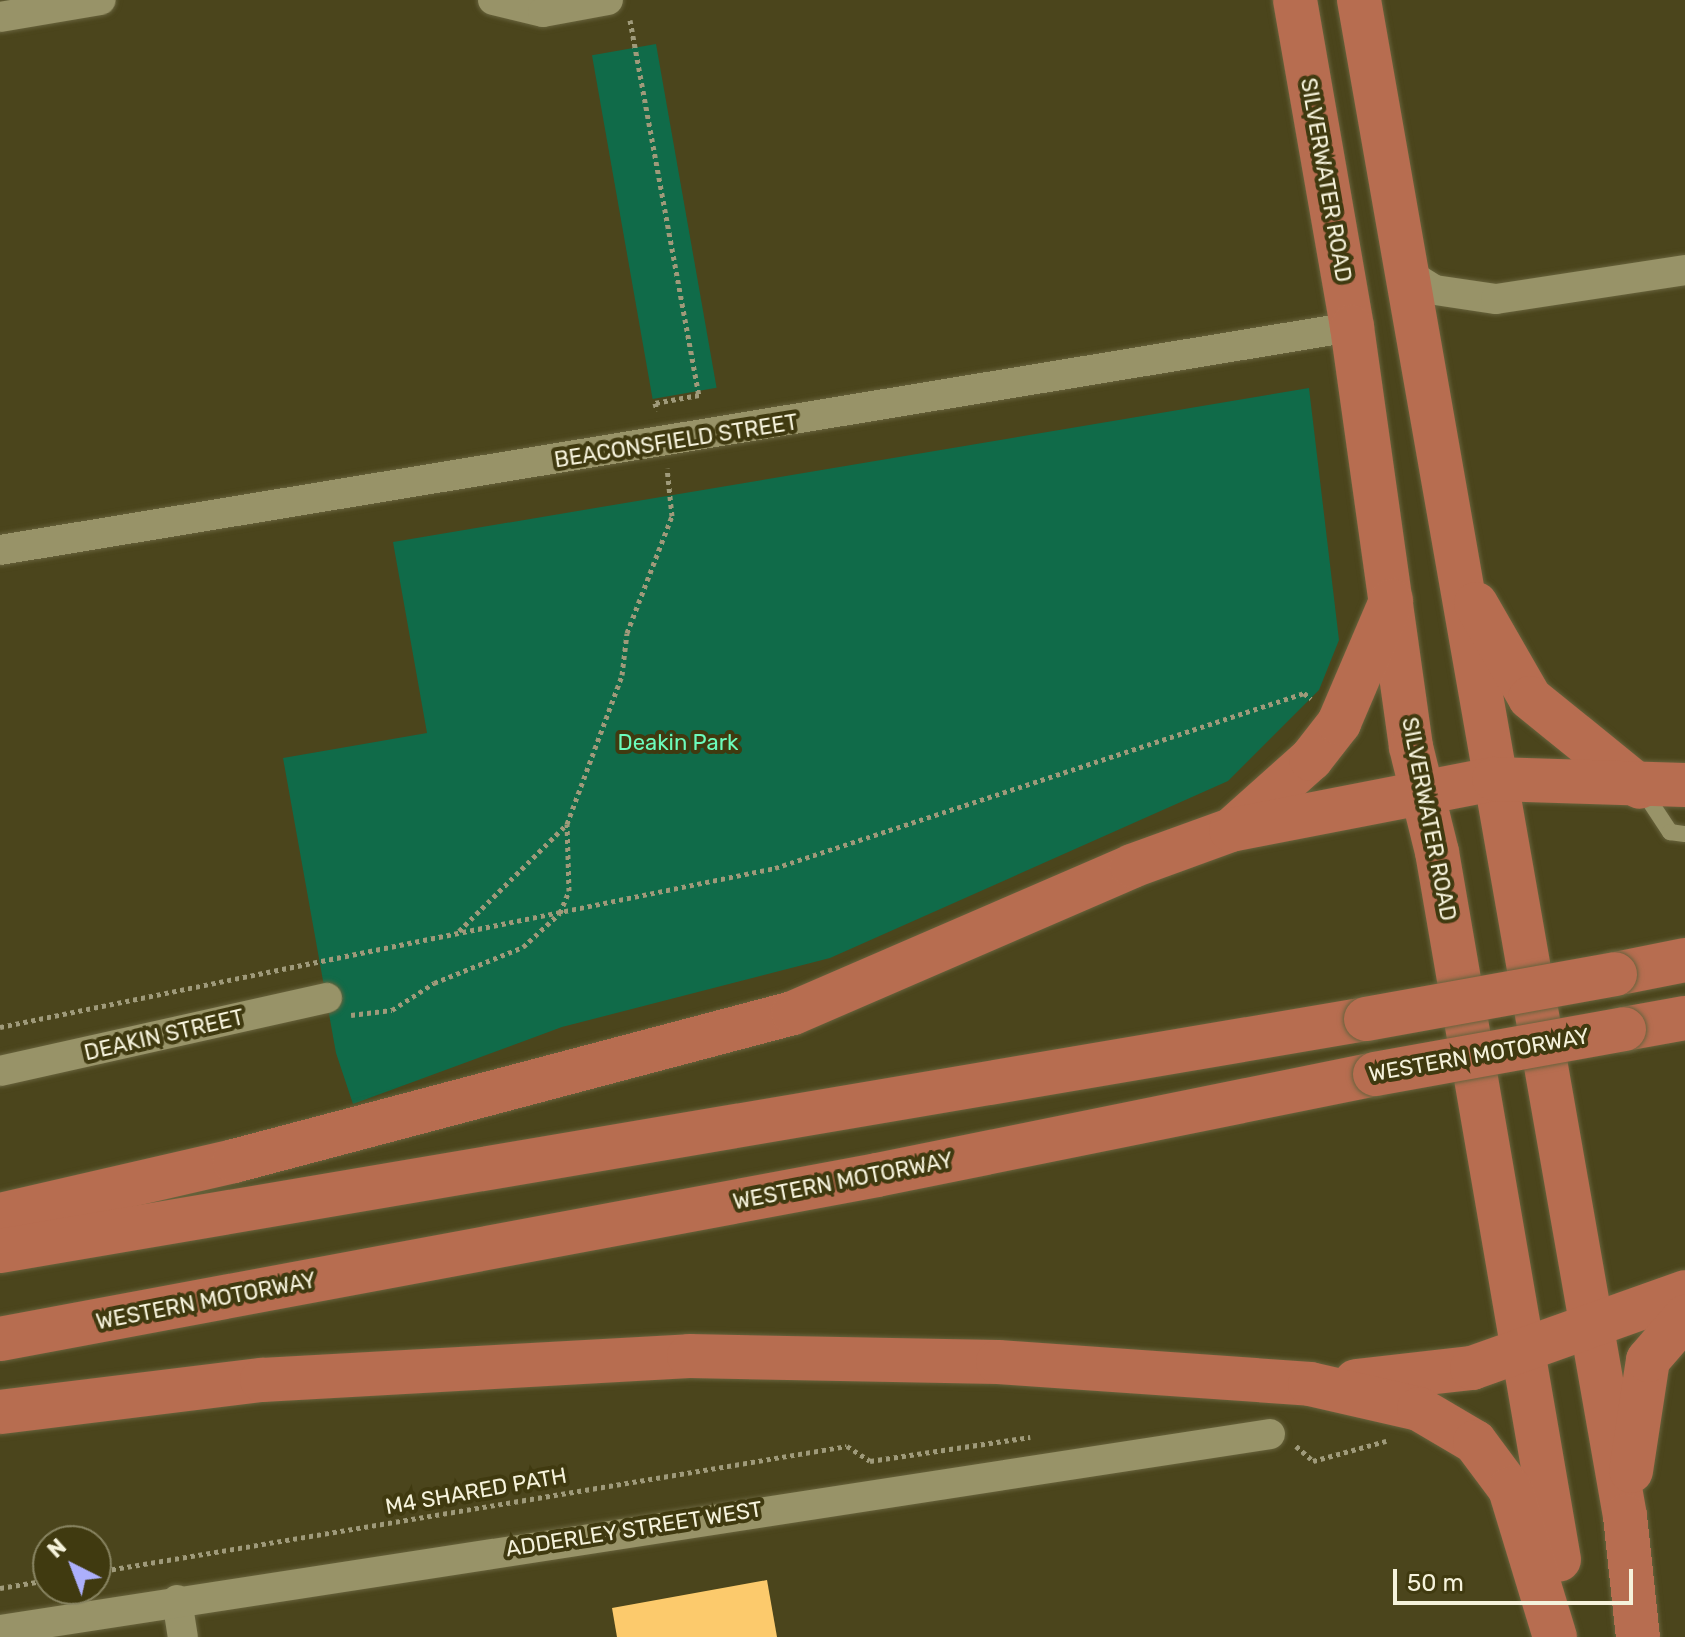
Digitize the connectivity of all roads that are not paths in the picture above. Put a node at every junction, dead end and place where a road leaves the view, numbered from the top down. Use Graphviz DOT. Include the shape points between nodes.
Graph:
graph roads {
  1 [pos="101,0"];
  2 [pos="493,0"];
  3 [pos="608,0"];
  4 [pos="1295,0"];
  5 [pos="1359,0"];
  6 [pos="0,17"];
  7 [pos="1685,270"];
  8 [pos="1404,271"];
  9 [pos="1352,327"];
  10 [pos="0,550"];
  11 [pos="1451,551"];
  12 [pos="1392,600"];
  13 [pos="1494,779"];
  14 [pos="1685,785"];
  15 [pos="1640,787"];
  16 [pos="1421,791"];
  17 [pos="1231,830"];
  18 [pos="1685,834"];
  19 [pos="1685,960"];
  20 [pos="327,998"];
  21 [pos="1685,1018"];
  22 [pos="0,1071"];
  23 [pos="0,1215"];
  24 [pos="0,1251"];
  25 [pos="1685,1292"];
  26 [pos="1685,1317"];
  27 [pos="1589,1330"];
  28 [pos="0,1339"];
  29 [pos="1521,1353"];
  30 [pos="1310,1384"];
  31 [pos="0,1412"];
  32 [pos="1270,1434"];
  33 [pos="177,1600"];
  34 [pos="1635,1616"];
  35 [pos="0,1630"];
  36 [pos="183,1637"];
  37 [pos="1555,1637"];
  38 [pos="1574,1637"];
  1 -- 6 [label="street"];
  2 -- 3 [label="street" via="543,12"];
  4 -- 9 [label="highway, SILVERWATER ROAD"];
  5 -- 8 [label="highway"];
  7 -- 8 [label="street" via="1496,299 1435,290"];
  8 -- 11 [label="highway"];
  9 -- 10 [label="street, BEACONSFIELD STREET"];
  9 -- 12 [label="highway, SILVERWATER ROAD"];
  11 -- 13 [label="highway"];
  11 -- 15 [label="highway" via="1516,680 1544,712"];
  12 -- 16 [label="highway, SILVERWATER ROAD"];
  12 -- 17 [label="highway" via="1339,723 1311,759"];
  13 -- 15 [label="highway"];
  13 -- 16 [label="highway"];
  13 -- 27 [label="highway"];
  14 -- 15 [label="highway"];
  15 -- 18 [label="lane" via="1670,832"];
  16 -- 17 [label="highway"];
  16 -- 29 [label="highway, SILVERWATER ROAD" via="1481,1097"];
  17 -- 23 [label="highway" via="793,1013 234,1161"];
  19 -- 24 [label="highway, bridge"];
  20 -- 22 [label="street, DEAKIN STREET"];
  21 -- 28 [label="highway, WESTERN MOTORWAY, bridge"];
  25 -- 27 [label="highway"];
  26 -- 34 [label="highway" via="1648,1360 1638,1395 1629,1494"];
  27 -- 29 [label="highway"];
  27 -- 34 [label="highway" via="1625,1516"];
  29 -- 30 [label="highway" via="1472,1368"];
  29 -- 38 [label="highway, SILVERWATER ROAD"];
  30 -- 31 [label="highway" via="998,1362 689,1356 262,1380"];
  30 -- 37 [label="highway" via="1419,1409 1475,1442 1510,1489"];
  32 -- 33 [label="street, ADDERLEY STREET WEST"];
  33 -- 35 [label="street, ADDERLEY STREET WEST"];
  33 -- 36 [label="street"];
}
